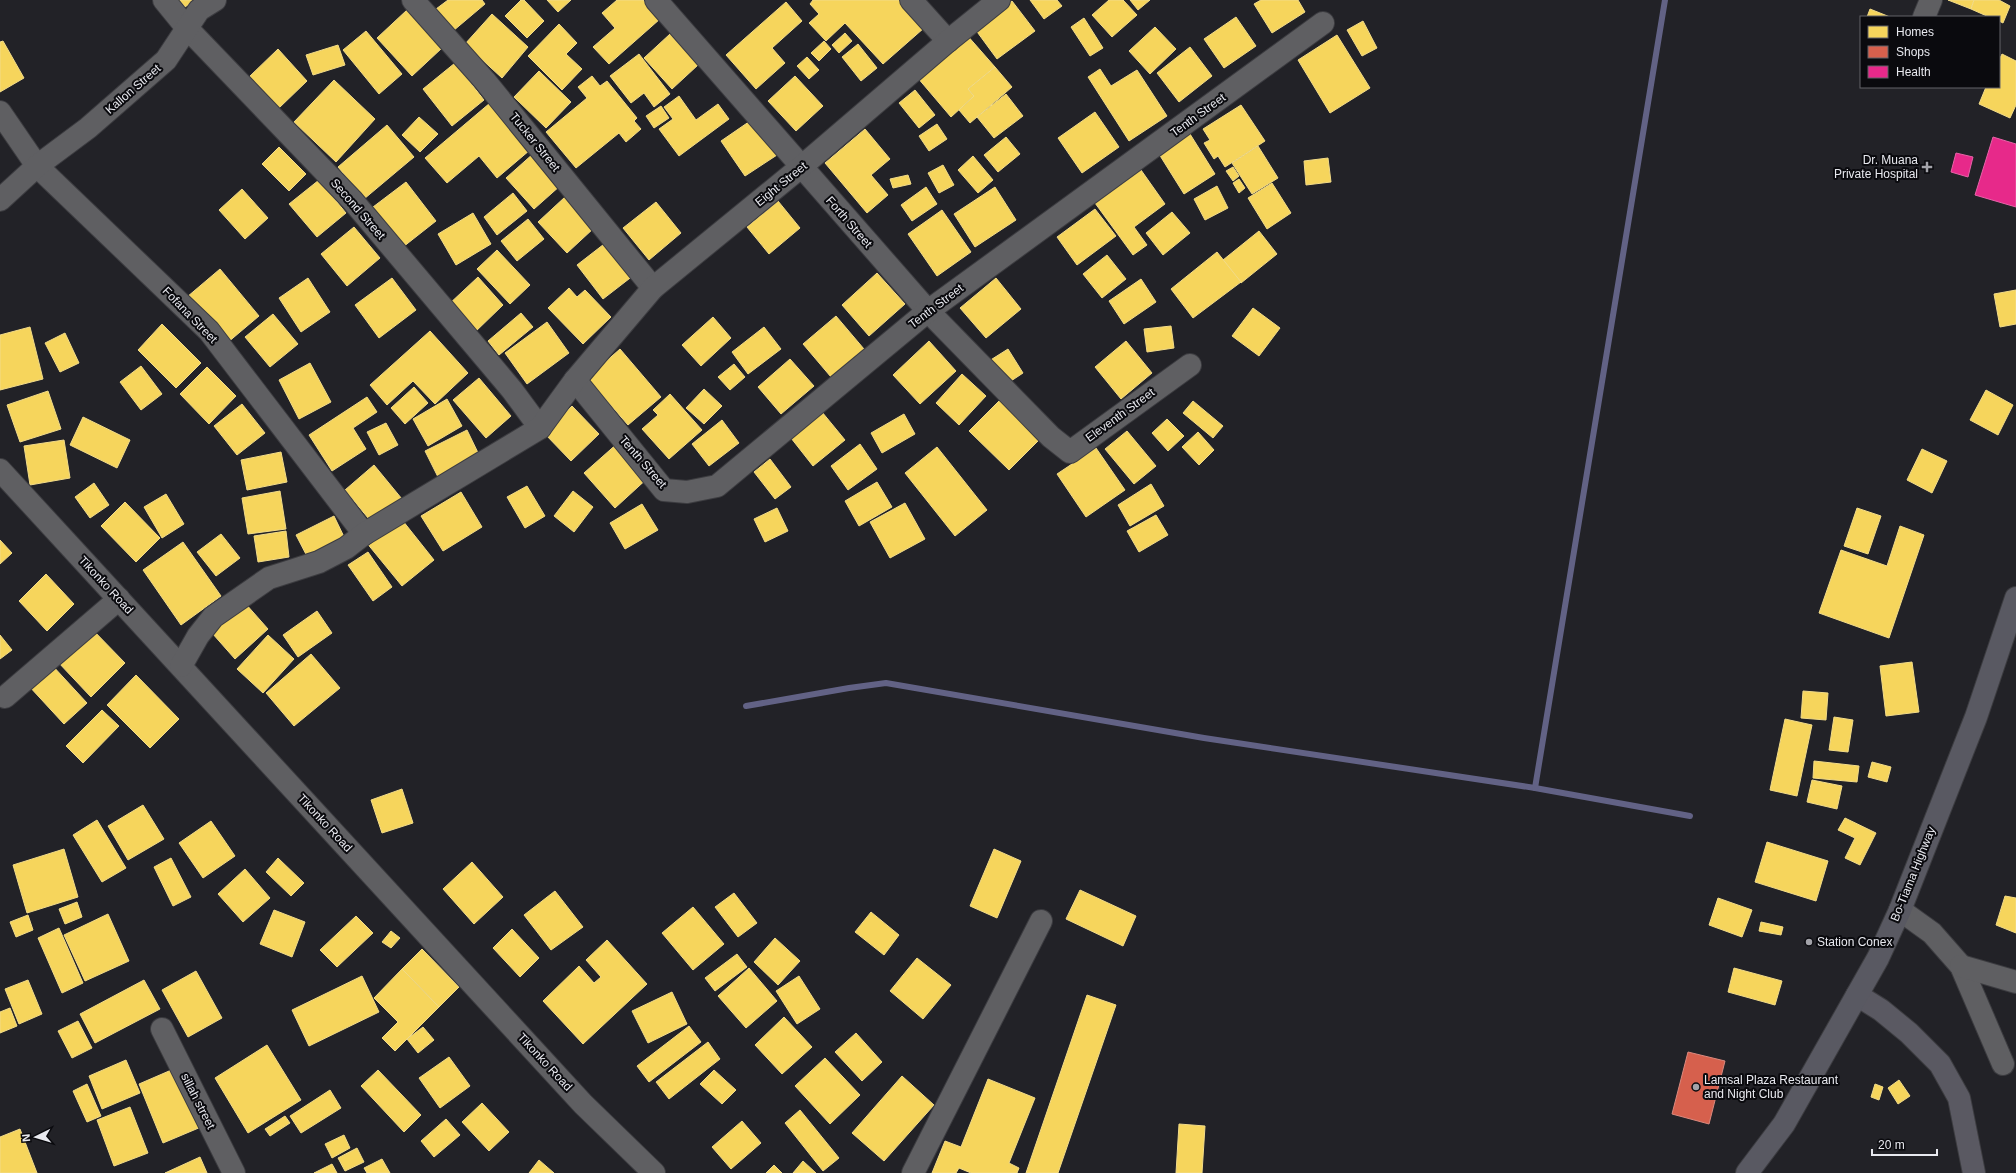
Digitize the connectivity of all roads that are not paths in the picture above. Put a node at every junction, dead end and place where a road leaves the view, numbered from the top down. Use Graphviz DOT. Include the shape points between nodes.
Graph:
graph roads {
  1 [pos="164,0"];
  2 [pos="215,0"];
  3 [pos="413,0"];
  4 [pos="656,0"];
  5 [pos="911,0"];
  6 [pos="999,0"];
  7 [pos="1931,0"];
  8 [pos="1924,16"];
  9 [pos="1323,23"];
  10 [pos="186,27"];
  11 [pos="948,41"];
  12 [pos="0,112"];
  13 [pos="37,166"];
  14 [pos="801,167"];
  15 [pos="0,200"];
  16 [pos="653,288"];
  17 [pos="928,311"];
  18 [pos="1190,365"];
  19 [pos="575,380"];
  20 [pos="540,428"];
  21 [pos="1051,437"];
  22 [pos="0,470"];
  23 [pos="364,534"];
  24 [pos="2016,598"];
  25 [pos="119,599"];
  26 [pos="181,666"];
  27 [pos="5,697"];
  28 [pos="1900,910"];
  29 [pos="1041,921"];
  30 [pos="1961,966"];
  31 [pos="2016,982"];
  32 [pos="1856,995"];
  33 [pos="162,1029"];
  34 [pos="2003,1064"];
  35 [pos="234,1173"];
  36 [pos="654,1173"];
  37 [pos="913,1173"];
  38 [pos="1747,1173"];
  39 [pos="1974,1173"];
  1 -- 10 [label="street, Second Street"];
  2 -- 10 [label="street, Kallon Street" via="199,10"];
  3 -- 16 [label="street, Tucker Street" via="485,81"];
  4 -- 14 [label="street, Forth Street"];
  5 -- 11 [label="street"];
  6 -- 11 [label="street, Eight Street"];
  7 -- 8 [label="street"];
  9 -- 17 [label="street, Tenth Street"];
  10 -- 13 [label="street, Kallon Street" via="166,60 88,128"];
  10 -- 20 [label="street, Second Street" via="352,200 512,390"];
  11 -- 14 [label="street, Eight Street"];
  12 -- 13 [label="street, Fofana Street"];
  13 -- 15 [label="street, Kallon Street"];
  13 -- 23 [label="street, Fofana Street" via="209,332"];
  14 -- 16 [label="street, Eight Street"];
  14 -- 17 [label="street, Forth Street"];
  16 -- 19 [label="street, Eight Street"];
  17 -- 19 [label="street, Tenth Street" via="717,486 687,492 664,490"];
  17 -- 21 [label="street, Forth Street"];
  18 -- 21 [label="street, Eleventh Street" via="1070,452"];
  19 -- 20 [label="street, Eight Street"];
  20 -- 23 [label="street"];
  22 -- 25 [label="street, Tikonko Road"];
  23 -- 26 [label="street" via="346,548 319,562 268,578 213,617 198,636"];
  24 -- 28 [label="highway, Bo-Tiama Highway" via="1976,717"];
  25 -- 26 [label="street, Tikonko Road"];
  25 -- 27 [label="street"];
  26 -- 36 [label="street, Tikonko Road" via="583,1104"];
  28 -- 30 [label="street" via="1932,933"];
  28 -- 32 [label="highway, Bo-Tiama Highway" via="1878,958"];
  29 -- 37 [label="street"];
  30 -- 31 [label="street"];
  30 -- 34 [label="street"];
  32 -- 38 [label="highway, Bo-Tiama Highway" via="1784,1124"];
  32 -- 39 [label="main road" via="1881,1010 1940,1064 1959,1098"];
  33 -- 35 [label="street, sillah street"];
}
